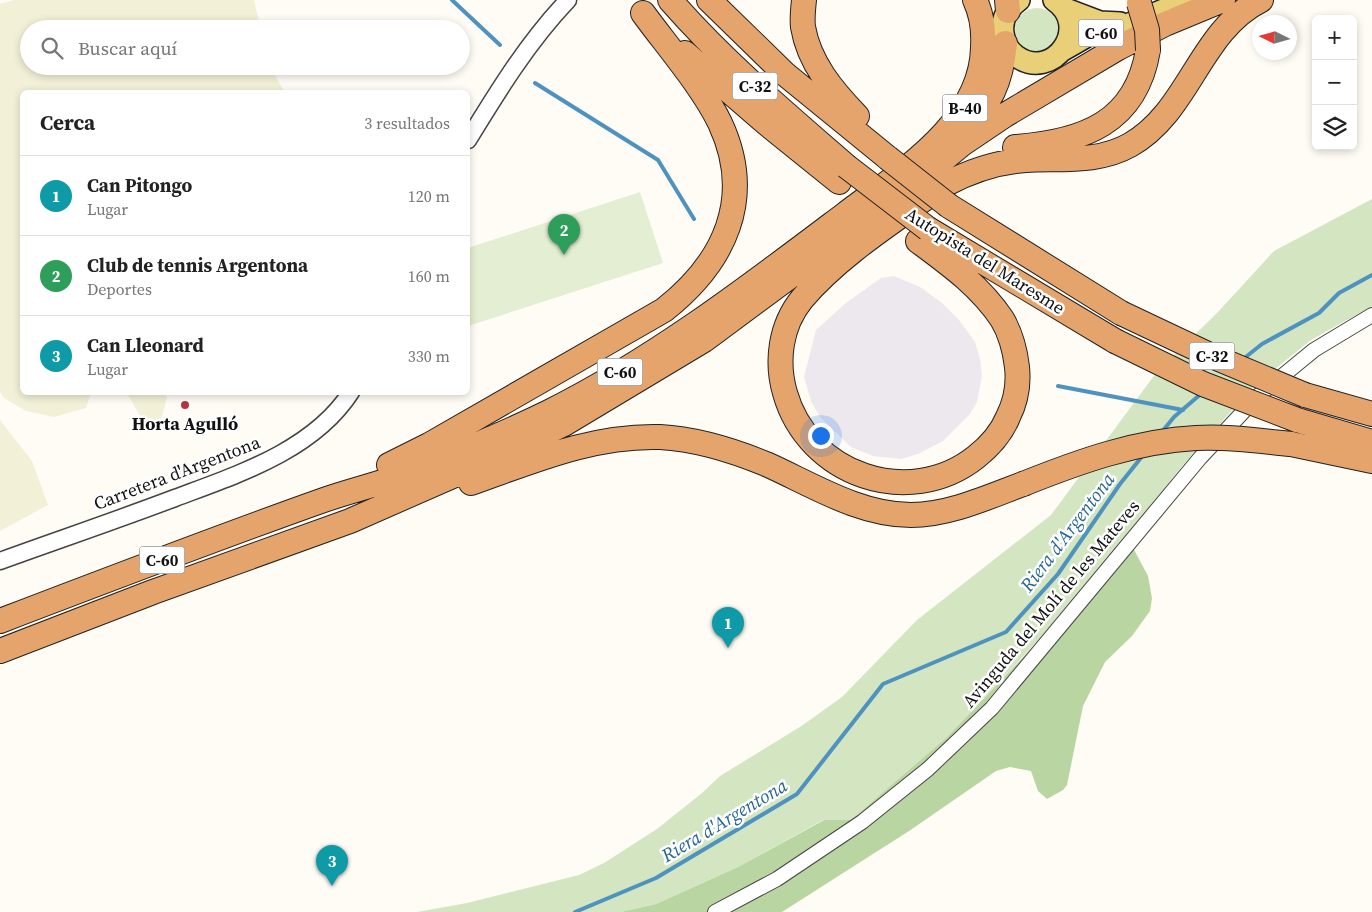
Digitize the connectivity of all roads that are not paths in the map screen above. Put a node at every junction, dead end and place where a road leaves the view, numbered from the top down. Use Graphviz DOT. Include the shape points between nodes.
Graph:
graph roads {
  1 [pos="568,0"];
  2 [pos="670,0"];
  3 [pos="708,0"];
  4 [pos="804,0"];
  5 [pos="975,0"];
  6 [pos="1188,0"];
  7 [pos="1223,0"];
  8 [pos="1261,0"];
  9 [pos="1011,4"];
  10 [pos="1058,4"];
  11 [pos="637,7"];
  12 [pos="1139,8"];
  13 [pos="1006,43"];
  14 [pos="1063,50"];
  15 [pos="470,137"];
  16 [pos="888,158"];
  17 [pos="843,174"];
  18 [pos="894,189"];
  19 [pos="923,235"];
  20 [pos="1372,315"];
  21 [pos="347,395"];
  22 [pos="1372,414"];
  23 [pos="1372,442"];
  24 [pos="1372,460"];
  25 [pos="324,500"];
  26 [pos="350,521"];
  27 [pos="0,561"];
  28 [pos="0,621"];
  29 [pos="0,651"];
  30 [pos="715,912"];
  1 -- 15 [label="street" via="518,59"];
  2 -- 17 [label="highway, Autopista del Maresme / C-32" via="700,35"];
  3 -- 16 [label="highway, Autopista del Maresme / C-32" via="786,74"];
  4 -- 16 [label="highway" via="803,27 822,74"];
  5 -- 18 [label="highway, B-40" via="984,31 978,82 964,110"];
  6 -- 12 [label="main road, C-60"];
  7 -- 18 [label="highway, B-40" via="1165,24 1079,69"];
  8 -- 19 [label="highway" via="1222,30 1165,117 1147,134 1130,145 1101,156 1024,160 977,168 961,175 869,240 800,301 782,342 779,365 791,413 816,447 836,463 856,474 882,481 911,482 939,477 964,466 1002,431 1015,402 1018,378 1015,347 1003,321 984,295"];
  9 -- 13 [label="main road, C-60" via="1003,27"];
  10 -- 12 [label="main road, C-60" via="1100,22 1120,23"];
  10 -- 14 [label="main road, C-60" via="1068,17 1070,28"];
  11 -- 17 [label="highway" via="711,77"];
  11 -- 25 [label="highway" via="719,122 728,146 734,186 732,208 727,230 713,261 692,288 664,310 428,445 353,480"];
  12 -- 14 [label="main road, C-60" via="1117,29 1089,35"];
  12 -- 18 [label="highway, bridge" via="1147,30 1148,50 1142,77 1122,111 1104,125 1058,141 984,150"];
  13 -- 14 [label="main road, C-60" via="1014,55 1032,63 1052,59"];
  13 -- 18 [label="highway, C-60" via="999,80 980,115"];
  16 -- 22 [label="highway, Autopista del Maresme / C-32, bridge" via="949,206 1121,313 1305,395"];
  17 -- 19 [label="highway, Autopista del Maresme / C-32, bridge"];
  18 -- 25 [label="highway, C-60" via="649,356 549,412 395,478"];
  18 -- 26 [label="highway, C-60" via="704,340 589,411 489,460"];
  19 -- 23 [label="highway, Autopista del Maresme / C-32, bridge" via="1114,341 1203,384 1297,420"];
  20 -- 30 [label="street, Avinguda del Molí de les Mateves" via="1314,350 1258,396 1200,458 992,708 928,769 855,827 777,879"];
  21 -- 27 [label="street, Carretera d'Argentona" via="315,430 262,463"];
  24 -- 26 [label="highway, bridge" via="1240,438 1160,442 1123,449 960,506 910,515 877,510 834,496 767,464 714,445 661,437 614,438 561,451 397,510"];
  25 -- 28 [label="highway, C-60"];
  26 -- 29 [label="highway, C-60"];
}
